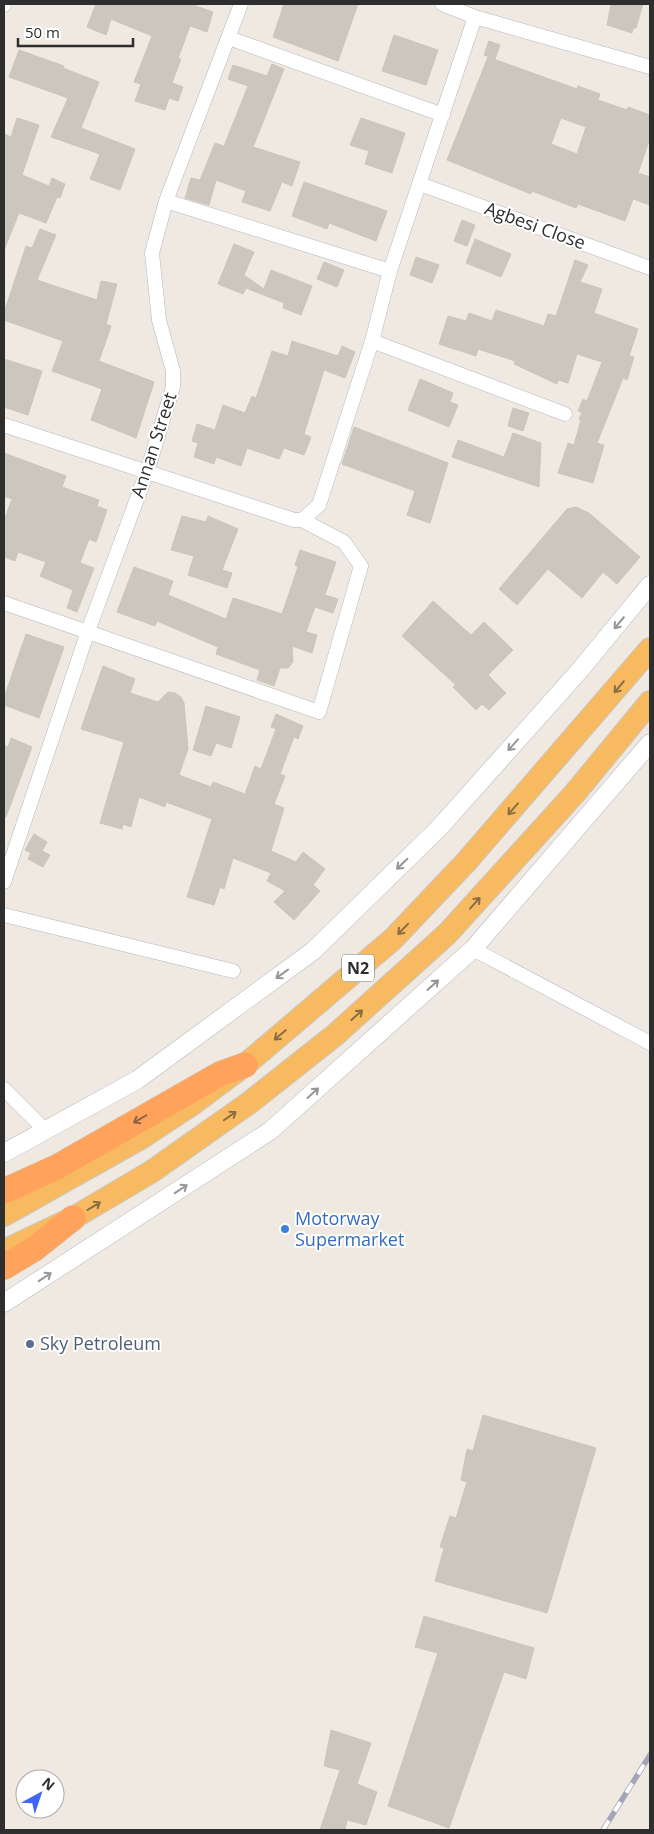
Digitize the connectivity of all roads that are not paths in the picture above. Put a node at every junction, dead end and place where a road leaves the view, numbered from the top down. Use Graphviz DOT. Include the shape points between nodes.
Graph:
graph roads {
  1 [pos="241,4"];
  2 [pos="442,4"];
  3 [pos="475,17"];
  4 [pos="229,38"];
  5 [pos="650,67"];
  6 [pos="442,115"];
  7 [pos="420,184"];
  8 [pos="166,201"];
  9 [pos="650,268"];
  10 [pos="390,270"];
  11 [pos="372,341"];
  12 [pos="565,414"];
  13 [pos="4,425"];
  14 [pos="148,472"];
  15 [pos="302,520"];
  16 [pos="650,585"];
  17 [pos="4,603"];
  18 [pos="88,632"];
  19 [pos="650,649"];
  20 [pos="650,702"];
  21 [pos="650,743"];
  22 [pos="4,882"];
  23 [pos="4,915"];
  24 [pos="473,949"];
  25 [pos="233,971"];
  26 [pos="650,1043"];
  27 [pos="245,1065"];
  28 [pos="4,1089"];
  29 [pos="46,1131"];
  30 [pos="4,1153"];
  31 [pos="4,1191"];
  32 [pos="4,1215"];
  33 [pos="73,1218"];
  34 [pos="4,1251"];
  35 [pos="4,1267"];
  36 [pos="4,1303"];
  1 -- 4 [label="street, Annan Street"];
  2 -- 3 [label="street"];
  3 -- 5 [label="street"];
  3 -- 6 [label="street"];
  4 -- 6 [label="street"];
  4 -- 8 [label="street, Annan Street"];
  6 -- 7 [label="street"];
  7 -- 9 [label="street, Agbesi Close"];
  7 -- 10 [label="street"];
  8 -- 10 [label="street"];
  8 -- 14 [label="street, Annan Street" via="152,253 159,320 173,371 173,388"];
  10 -- 11 [label="street"];
  11 -- 12 [label="street"];
  11 -- 15 [label="street" via="319,505"];
  13 -- 14 [label="street"];
  14 -- 15 [label="street"];
  14 -- 18 [label="street, Annan Street"];
  15 -- 18 [label="street" via="344,542 361,566 319,712"];
  16 -- 29 [label="street, one-way" via="580,670 439,828 313,951 137,1080"];
  17 -- 18 [label="street"];
  18 -- 22 [label="street, Annan Street"];
  19 -- 27 [label="highway, N2, one-way" via="467,861 393,939"];
  33 -- 20 [label="highway, N2, one-way" via="151,1172 249,1103 336,1035 446,934 575,793"];
  21 -- 24 [label="street"];
  23 -- 25 [label="street"];
  24 -- 26 [label="street"];
  36 -- 24 [label="street, one-way" via="270,1131"];
  27 -- 31 [label="highway, one-way" via="220,1074 57,1167"];
  27 -- 32 [label="highway, N2" via="141,1138"];
  28 -- 29 [label="street"];
  29 -- 30 [label="street"];
  33 -- 34 [label="highway, N2"];
  33 -- 35 [label="highway" via="34,1249"];
}
